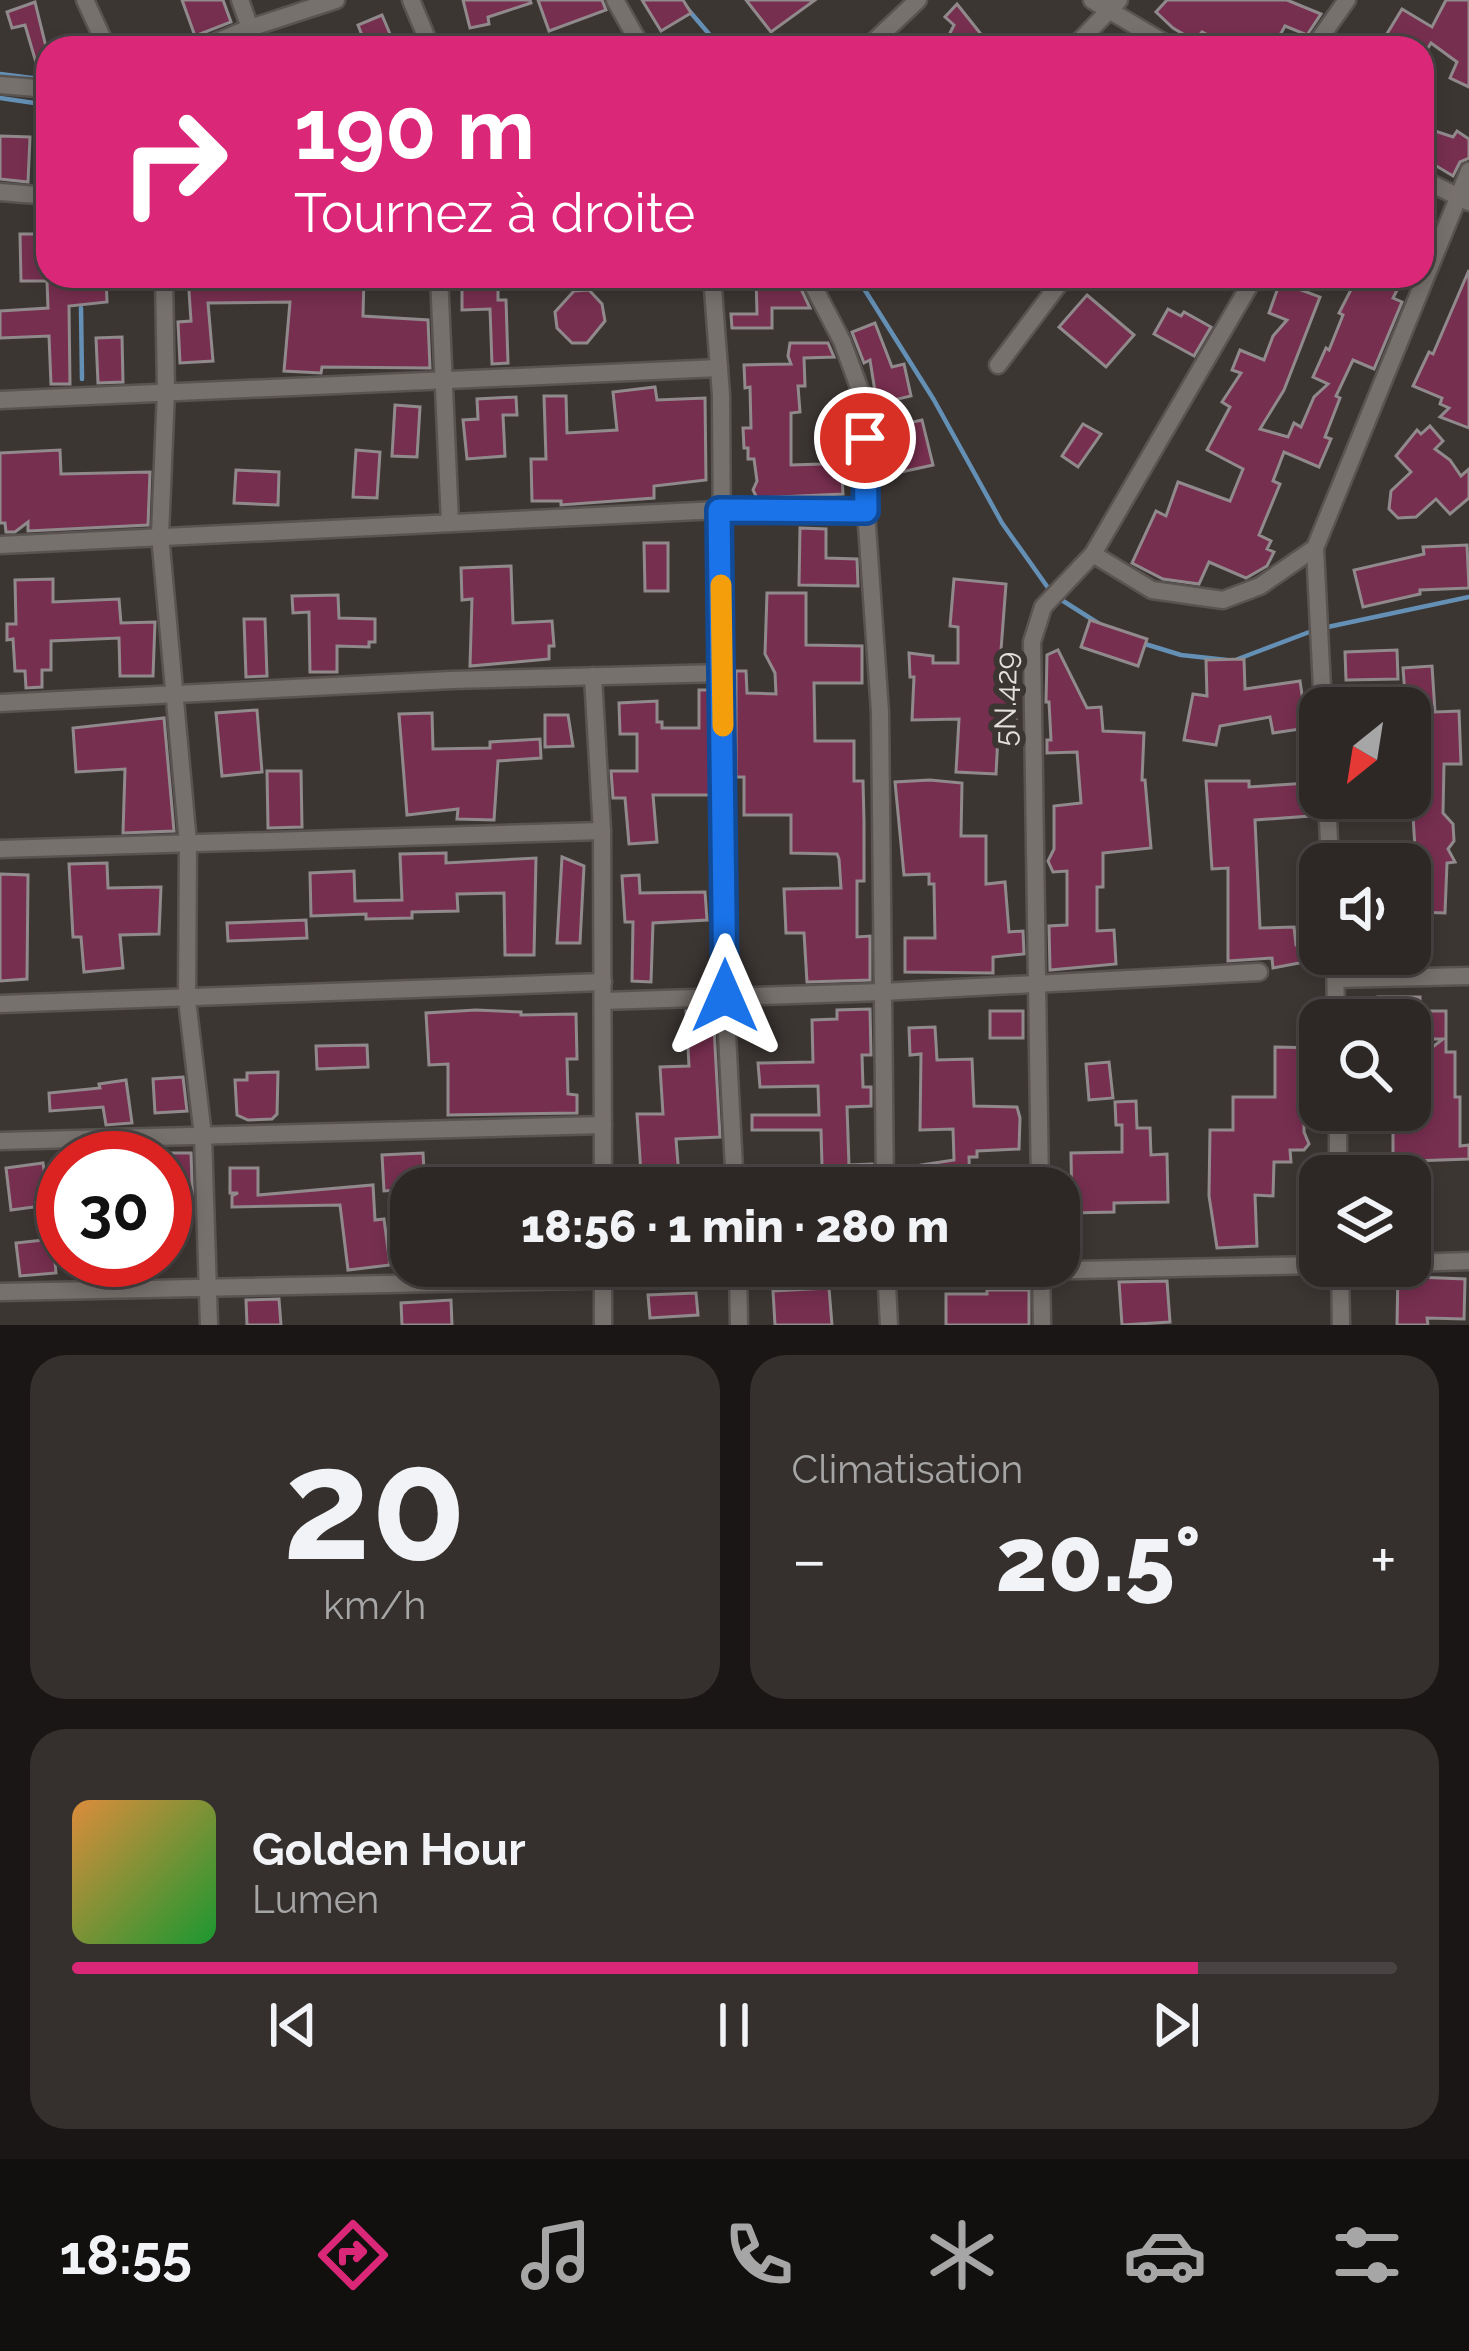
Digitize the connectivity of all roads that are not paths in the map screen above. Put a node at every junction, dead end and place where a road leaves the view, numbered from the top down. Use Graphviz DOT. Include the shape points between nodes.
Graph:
graph roads {
  1 [pos="86,0"];
  2 [pos="240,0"];
  3 [pos="336,0"];
  4 [pos="411,0"];
  5 [pos="615,0"];
  6 [pos="918,0"];
  7 [pos="1092,0"];
  8 [pos="1347,0"];
  9 [pos="1113,6"];
  10 [pos="250,28"];
  11 [pos="101,36"];
  12 [pos="231,36"];
  13 [pos="426,36"];
  14 [pos="635,36"];
  15 [pos="880,36"];
  16 [pos="1084,36"];
  17 [pos="1156,36"];
  18 [pos="1322,36"];
  19 [pos="0,85"];
  20 [pos="36,88"];
  21 [pos="1469,171"];
  22 [pos="1434,185"];
  23 [pos="0,192"];
  24 [pos="36,195"];
  25 [pos="1463,199"];
  26 [pos="1434,267"];
  27 [pos="164,288"];
  28 [pos="439,288"];
  29 [pos="713,288"];
  30 [pos="814,288"];
  31 [pos="1056,288"];
  32 [pos="1249,288"];
  33 [pos="1425,288"];
  34 [pos="998,365"];
  35 [pos="719,368"];
  36 [pos="443,379"];
  37 [pos="166,391"];
  38 [pos="0,400"];
  39 [pos="719,510"];
  40 [pos="866,511"];
  41 [pos="450,523"];
  42 [pos="160,536"];
  43 [pos="0,544"];
  44 [pos="1315,548"];
  45 [pos="1093,554"];
  46 [pos="723,673"];
  47 [pos="593,676"];
  48 [pos="1322,687"];
  49 [pos="173,694"];
  50 [pos="0,703"];
  51 [pos="602,831"];
  52 [pos="188,843"];
  53 [pos="0,849"];
  54 [pos="1259,972"];
  55 [pos="1336,975"];
  56 [pos="1469,976"];
  57 [pos="1336,979"];
  58 [pos="1037,983"];
  59 [pos="603,991"];
  60 [pos="882,992"];
  61 [pos="725,996"];
  62 [pos="1336,999"];
  63 [pos="187,1000"];
  64 [pos="0,1004"];
  65 [pos="603,1124"];
  66 [pos="203,1136"];
  67 [pos="0,1141"];
  68 [pos="603,1167"];
  69 [pos="734,1167"];
  70 [pos="885,1167"];
  71 [pos="1040,1167"];
  72 [pos="1469,1261"];
  73 [pos="1431,1262"];
  74 [pos="1299,1264"];
  75 [pos="1080,1267"];
  76 [pos="390,1282"];
  77 [pos="603,1287"];
  78 [pos="739,1287"];
  79 [pos="887,1287"];
  80 [pos="1041,1287"];
  81 [pos="1341,1287"];
  82 [pos="209,1289"];
  83 [pos="0,1292"];
  84 [pos="209,1325"];
  85 [pos="604,1325"];
  86 [pos="739,1325"];
  87 [pos="889,1325"];
  88 [pos="1042,1325"];
  89 [pos="1342,1325"];
  1 -- 11 [label="street"];
  2 -- 10 [label="street"];
  3 -- 10 [label="street"];
  4 -- 13 [label="street"];
  5 -- 14 [label="street"];
  6 -- 15 [label="street"];
  7 -- 9 [label="street"];
  8 -- 18 [label="street"];
  9 -- 16 [label="street"];
  9 -- 17 [label="street"];
  10 -- 12 [label="street"];
  19 -- 20 [label="street"];
  21 -- 25 [label="street"];
  22 -- 25 [label="street"];
  23 -- 24 [label="street"];
  25 -- 26 [label="street"];
  27 -- 37 [label="street"];
  28 -- 36 [label="street"];
  29 -- 35 [label="street"];
  30 -- 40 [label="street" via="864,401"];
  31 -- 34 [label="street"];
  32 -- 45 [label="street, 5N.429"];
  33 -- 44 [label="street"];
  35 -- 36 [label="street"];
  35 -- 39 [label="street"];
  36 -- 37 [label="street"];
  36 -- 41 [label="street"];
  37 -- 38 [label="street"];
  37 -- 42 [label="street"];
  39 -- 40 [label="street"];
  39 -- 41 [label="street"];
  39 -- 46 [label="street"];
  40 -- 60 [label="street" via="880,712"];
  41 -- 42 [label="street"];
  42 -- 43 [label="street"];
  42 -- 49 [label="street"];
  44 -- 45 [label="street" via="1260,586 1223,599 1152,590"];
  44 -- 48 [label="street"];
  45 -- 58 [label="street, 5N.429" via="1043,607 1032,641"];
  46 -- 47 [label="street"];
  46 -- 61 [label="street"];
  47 -- 49 [label="street"];
  47 -- 51 [label="street"];
  49 -- 50 [label="street"];
  49 -- 52 [label="street"];
  51 -- 52 [label="street"];
  51 -- 59 [label="street"];
  52 -- 53 [label="street"];
  52 -- 63 [label="street"];
  54 -- 58 [label="street"];
  55 -- 57 [label="street"];
  56 -- 57 [label="street"];
  57 -- 62 [label="street"];
  58 -- 60 [label="street"];
  58 -- 71 [label="street, 5N.429"];
  59 -- 61 [label="street"];
  59 -- 63 [label="street"];
  59 -- 65 [label="street"];
  60 -- 61 [label="street"];
  60 -- 70 [label="street"];
  61 -- 69 [label="street"];
  63 -- 64 [label="street"];
  63 -- 66 [label="street"];
  65 -- 66 [label="street"];
  65 -- 68 [label="street"];
  66 -- 67 [label="street"];
  66 -- 82 [label="street"];
  72 -- 73 [label="street"];
  74 -- 75 [label="street"];
  76 -- 82 [label="street"];
  77 -- 85 [label="street"];
  78 -- 86 [label="street"];
  79 -- 87 [label="street"];
  80 -- 88 [label="street"];
  81 -- 89 [label="street"];
  82 -- 83 [label="street"];
  82 -- 84 [label="street"];
}
